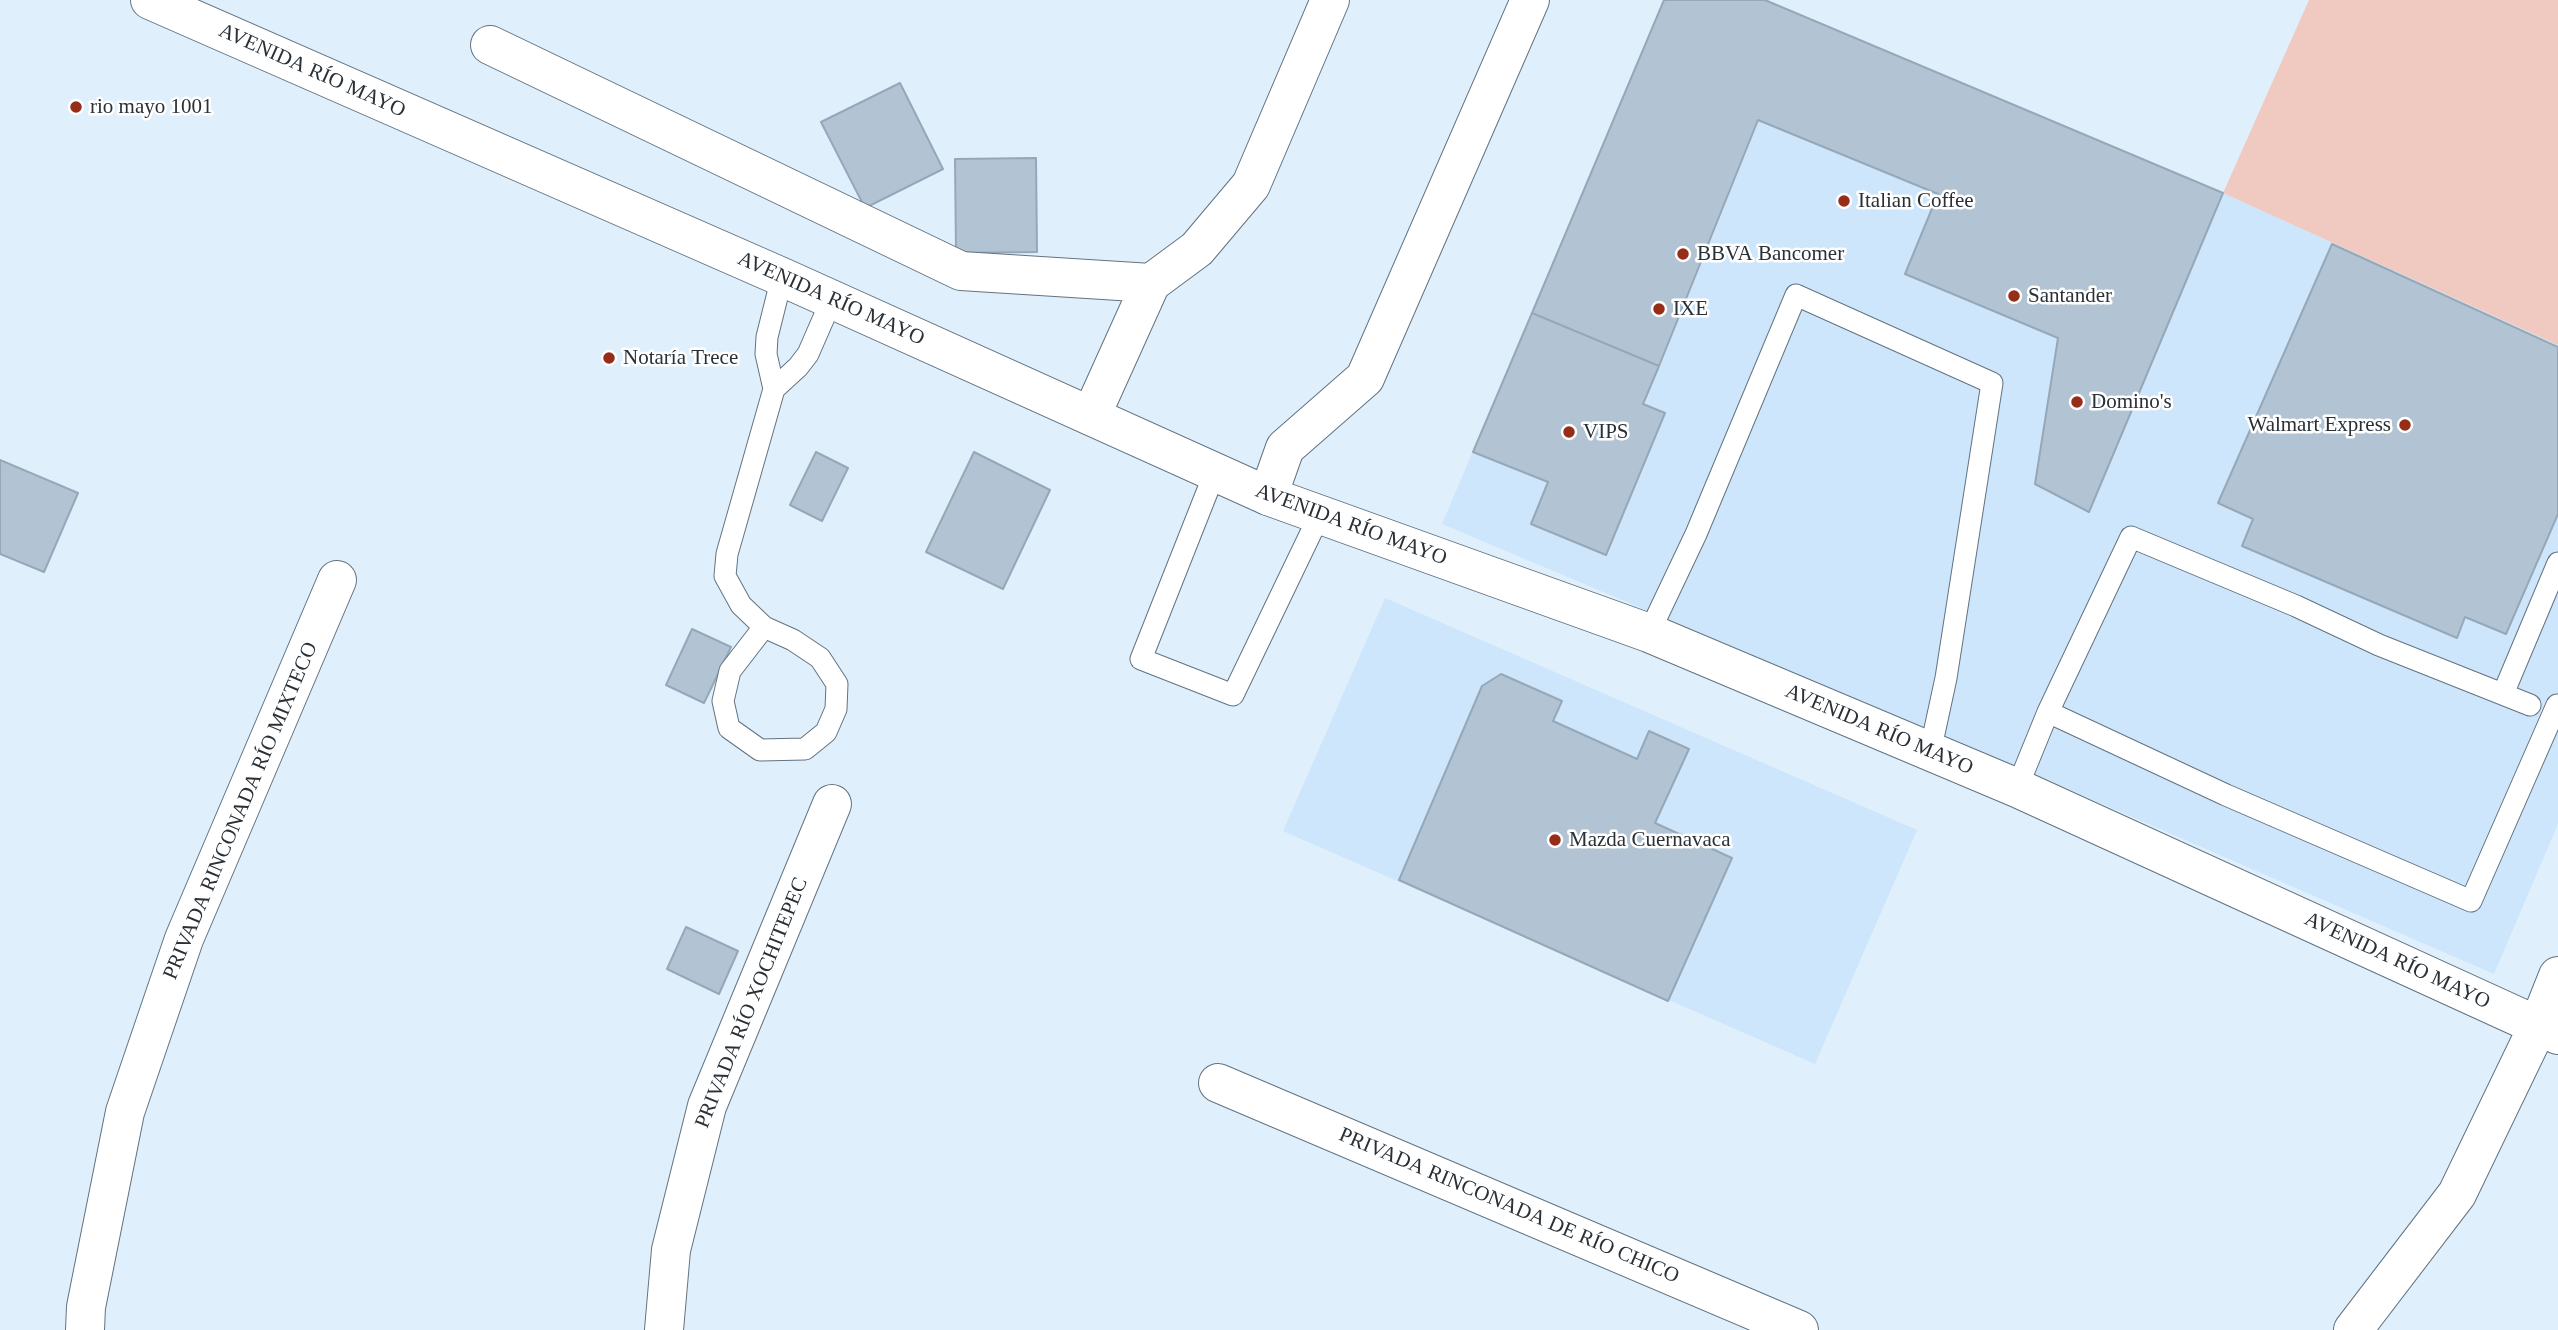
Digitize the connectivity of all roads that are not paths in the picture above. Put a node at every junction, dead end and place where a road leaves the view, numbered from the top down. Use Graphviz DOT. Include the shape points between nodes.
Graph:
graph roads {
  1 [pos="150,0"];
  2 [pos="1329,0"];
  3 [pos="1530,0"];
  4 [pos="490,45"];
  5 [pos="782,277"];
  6 [pos="1151,283"];
  7 [pos="832,299"];
  8 [pos="774,389"];
  9 [pos="1091,416"];
  10 [pos="1215,472"];
  11 [pos="1268,496"];
  12 [pos="1320,514"];
  13 [pos="2558,564"];
  14 [pos="337,580"];
  15 [pos="764,627"];
  16 [pos="1649,633"];
  17 [pos="2503,694"];
  18 [pos="2530,705"];
  19 [pos="2557,705"];
  20 [pos="2048,712"];
  21 [pos="1930,752"];
  22 [pos="2017,788"];
  23 [pos="832,804"];
  24 [pos="2558,976"];
  25 [pos="2548,1030"];
  26 [pos="1218,1083"];
  27 [pos="85,1330"];
  28 [pos="664,1330"];
  29 [pos="1799,1330"];
  30 [pos="2353,1330"];
  1 -- 5 [label="street, AVENIDA RÍO MAYO"];
  2 -- 6 [label="street" via="1251,185 1197,249"];
  3 -- 11 [label="street" via="1365,378 1285,448"];
  4 -- 6 [label="street" via="961,271"];
  5 -- 7 [label="street, AVENIDA RÍO MAYO"];
  5 -- 8 [label="lane" via="767,337"];
  6 -- 9 [label="street"];
  7 -- 8 [label="lane" via="808,354"];
  7 -- 9 [label="street, AVENIDA RÍO MAYO"];
  8 -- 15 [label="lane" via="727,554 725,576 741,605"];
  9 -- 10 [label="street, AVENIDA RÍO MAYO"];
  10 -- 11 [label="street, AVENIDA RÍO MAYO"];
  10 -- 12 [label="lane" via="1141,659 1233,695"];
  11 -- 12 [label="street, AVENIDA RÍO MAYO"];
  12 -- 16 [label="street, AVENIDA RÍO MAYO"];
  13 -- 17 [label="lane"];
  14 -- 27 [label="street, PRIVADA RINCONADA RÍO MIXTECO" via="175,963 125,1112"];
  15 -- 15 [label="lane" via="730,671 723,701 729,728 760,750 805,749 826,732 836,709 837,684 820,658 793,639"];
  16 -- 21 [label="street, AVENIDA RÍO MAYO"];
  16 -- 21 [label="lane" via="1692,544 1796,295 1992,383 1946,678"];
  17 -- 18 [label="lane"];
  17 -- 20 [label="lane" via="2132,537"];
  19 -- 20 [label="lane" via="2471,901 2225,795"];
  20 -- 22 [label="lane"];
  21 -- 22 [label="street, AVENIDA RÍO MAYO"];
  22 -- 25 [label="street, AVENIDA RÍO MAYO"];
  23 -- 28 [label="street, PRIVADA RÍO XOCHITEPEC" via="707,1107 670,1250"];
  24 -- 25 [label="street"];
  25 -- 30 [label="street" via="2457,1194"];
  26 -- 29 [label="street, PRIVADA RINCONADA DE RÍO CHICO"];
}
